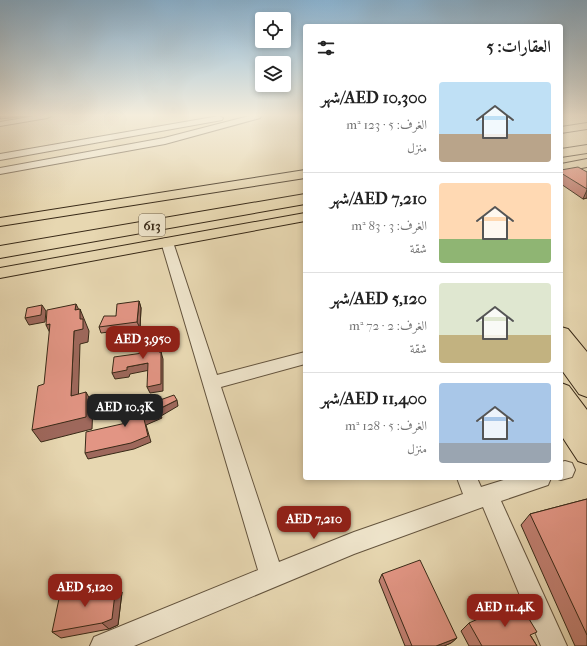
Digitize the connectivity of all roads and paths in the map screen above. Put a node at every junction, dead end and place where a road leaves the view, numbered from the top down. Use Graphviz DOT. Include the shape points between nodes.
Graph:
graph roads {
  1 [pos="62,146"];
  2 [pos="138,146"];
  3 [pos="587,149"];
  4 [pos="563,153"];
  5 [pos="0,157"];
  6 [pos="587,163"];
  7 [pos="563,168"];
  8 [pos="0,172"];
  9 [pos="303,173"];
  10 [pos="303,187"];
  11 [pos="303,199"];
  12 [pos="303,217"];
  13 [pos="0,222"];
  14 [pos="0,239"];
  15 [pos="167,242"];
  16 [pos="0,252"];
  17 [pos="0,273"];
  18 [pos="563,336"];
  19 [pos="563,357"];
  20 [pos="303,359"];
  21 [pos="587,366"];
  22 [pos="212,383"];
  23 [pos="587,388"];
  24 [pos="563,395"];
  25 [pos="563,419"];
  26 [pos="587,428"];
  27 [pos="587,453"];
  28 [pos="587,456"];
  29 [pos="468,480"];
  30 [pos="535,480"];
  31 [pos="482,497"];
  32 [pos="272,577"];
  33 [pos="103,646"];
  34 [pos="554,646"];
  1 -- 5 [label="street"];
  2 -- 8 [label="street"];
  3 -- 4 [label="highway"];
  6 -- 7 [label="main road"];
  9 -- 13 [label="main road"];
  10 -- 14 [label="highway, 613"];
  11 -- 16 [label="highway, 613"];
  12 -- 15 [label="main road"];
  15 -- 17 [label="main road"];
  15 -- 22 [label="street"];
  18 -- 21 [label="main road"];
  19 -- 23 [label="main road"];
  20 -- 22 [label="street"];
  22 -- 32 [label="street"];
  24 -- 26 [label="main road"];
  25 -- 27 [label="main road"];
  25 -- 28 [label="main road"];
  29 -- 31 [label="street"];
  30 -- 31 [label="street"];
  31 -- 32 [label="street" via="354,543"];
  31 -- 34 [label="street"];
  32 -- 33 [label="street"];
}
